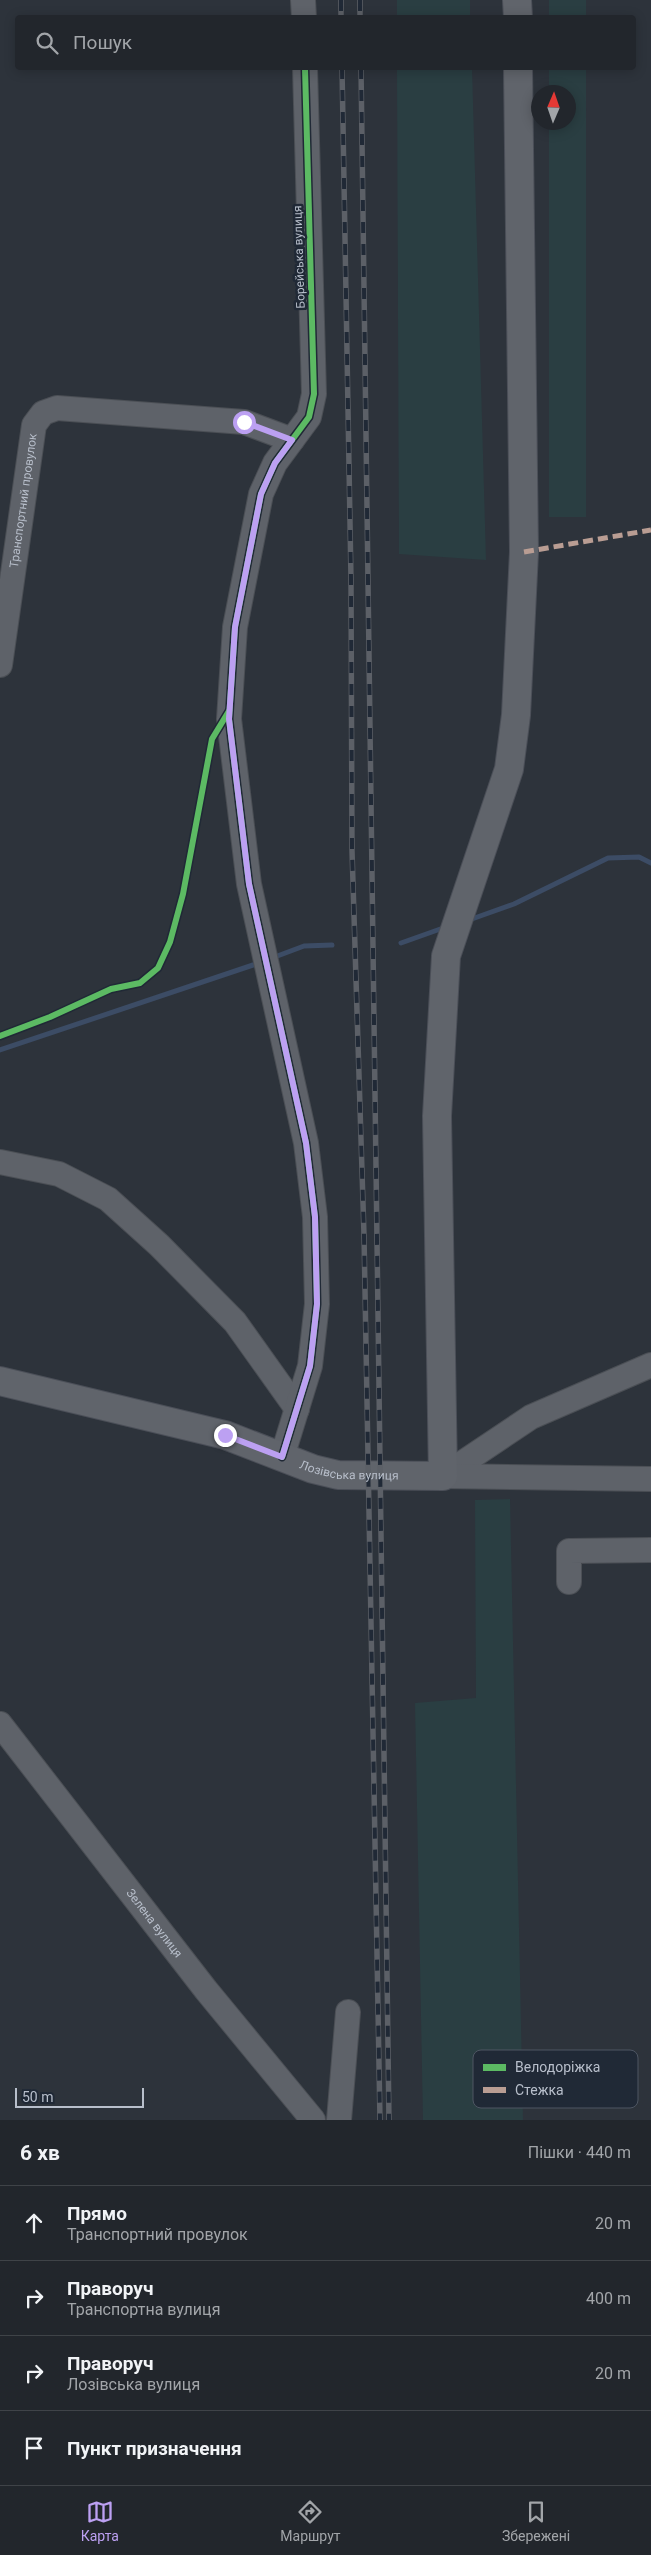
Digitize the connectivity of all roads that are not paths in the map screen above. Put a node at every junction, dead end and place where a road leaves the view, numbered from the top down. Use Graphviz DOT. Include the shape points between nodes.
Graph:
graph roads {
  1 [pos="303,0"];
  2 [pos="517,0"];
  3 [pos="304,15"];
  4 [pos="518,15"];
  5 [pos="305,70"];
  6 [pos="518,70"];
  7 [pos="292,440"];
  8 [pos="0,664"];
  9 [pos="0,1162"];
  10 [pos="651,1365"];
  11 [pos="0,1382"];
  12 [pos="297,1409"];
  13 [pos="282,1457"];
  14 [pos="443,1476"];
  15 [pos="651,1479"];
  16 [pos="651,1550"];
  17 [pos="569,1582"];
  18 [pos="0,1724"];
  19 [pos="348,2012"];
  20 [pos="313,2120"];
  21 [pos="339,2120"];
  1 -- 3 [label="street"];
  2 -- 4 [label="main road"];
  5 -- 7 [label="street, Борейська вулиця" via="314,394 309,417"];
  6 -- 14 [label="main road" via="524,552 515,723 509,770 446,956 437,1116"];
  7 -- 8 [label="street, Транспортний провулок" via="244,422 57,408 43,413 34,425"];
  7 -- 12 [label="street, Борейська вулиця" via="275,463 261,494 235,627 229,719 249,884 306,1143 315,1217 317,1304 310,1366"];
  9 -- 12 [label="street" via="59,1174 108,1199 236,1322"];
  10 -- 14 [label="street" via="531,1417"];
  11 -- 13 [label="main road, Лозівська вулиця" via="225,1435"];
  12 -- 13 [label="street, Борейська вулиця"];
  13 -- 14 [label="main road, Лозівська вулиця" via="338,1475"];
  14 -- 15 [label="street, Лозівська вулиця"];
  16 -- 17 [label="street" via="569,1551"];
  18 -- 20 [label="street, Зелена вулиця" via="206,1990"];
  19 -- 21 [label="street"];
}
